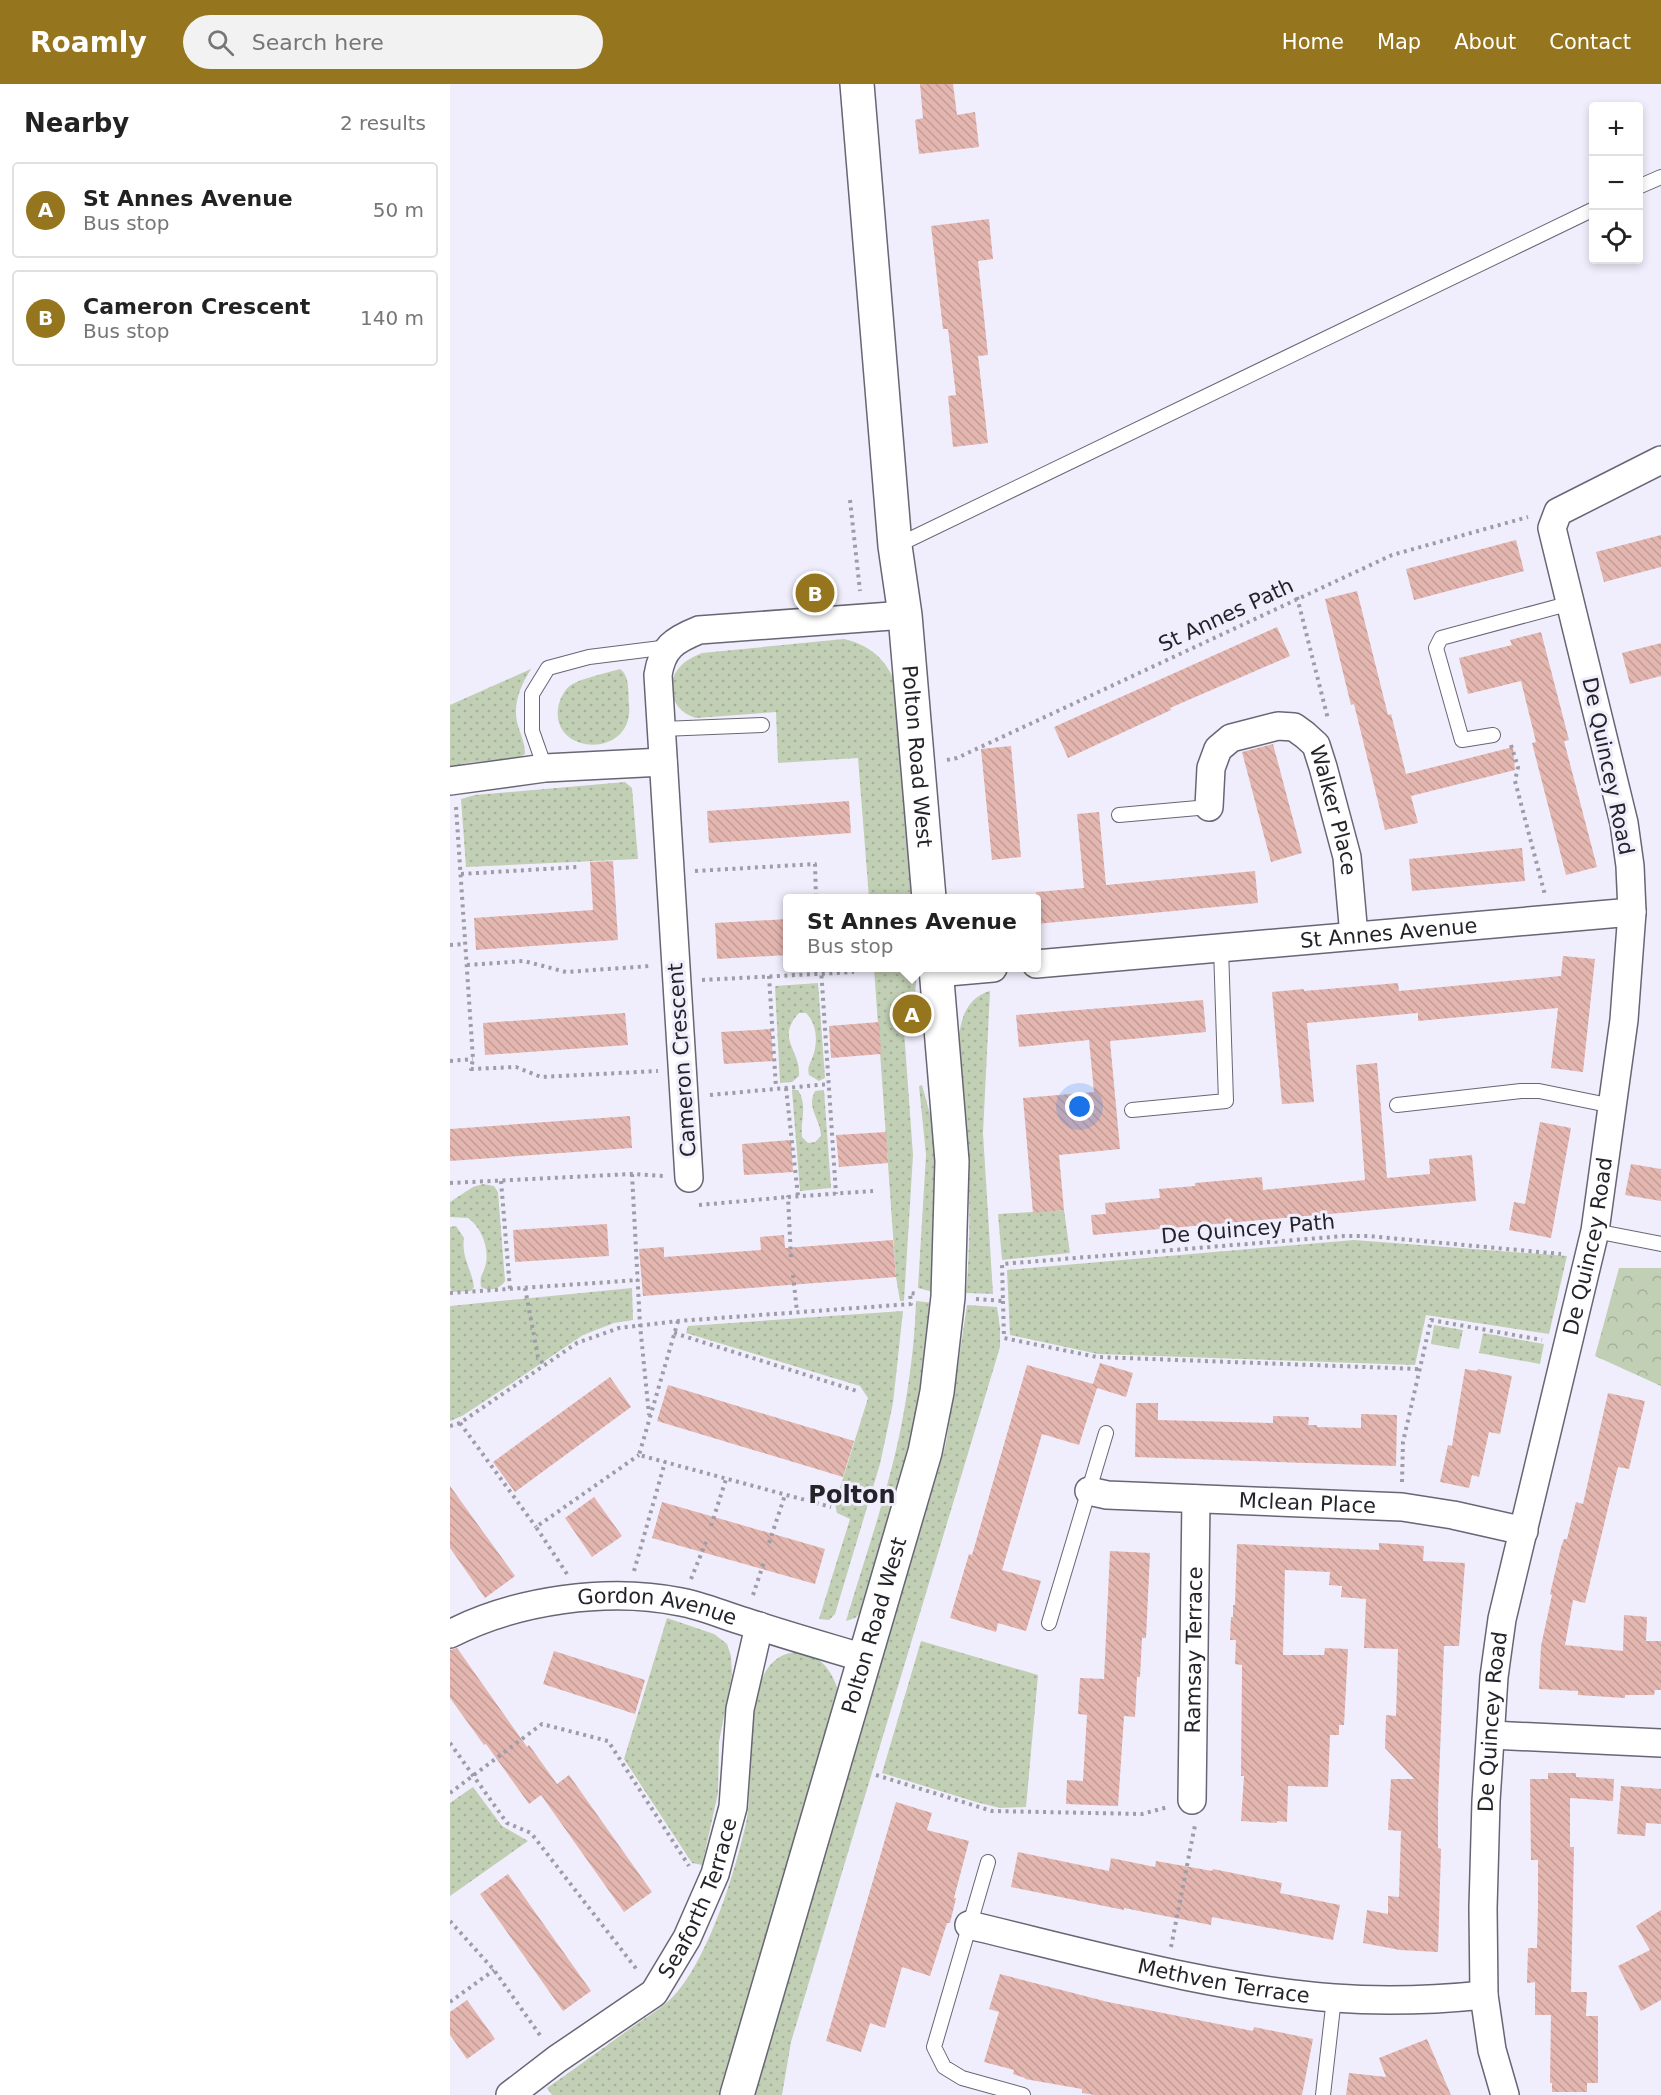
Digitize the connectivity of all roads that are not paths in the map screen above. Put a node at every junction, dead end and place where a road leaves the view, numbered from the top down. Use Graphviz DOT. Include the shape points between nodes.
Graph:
graph roads {
  1 [pos="857,84"];
  2 [pos="1661,177"];
  3 [pos="1643,185"];
  4 [pos="1591,210"];
  5 [pos="1661,460"];
  6 [pos="895,546"];
  7 [pos="1571,603"];
  8 [pos="905,615"];
  9 [pos="669,647"];
  10 [pos="762,725"];
  11 [pos="662,729"];
  12 [pos="1492,735"];
  13 [pos="663,762"];
  14 [pos="545,768"];
  15 [pos="452,780"];
  16 [pos="1209,807"];
  17 [pos="1119,815"];
  18 [pos="929,894"];
  19 [pos="1632,912"];
  20 [pos="1354,936"];
  21 [pos="1221,948"];
  22 [pos="1041,963"];
  23 [pos="936,972"];
  24 [pos="1397,1105"];
  25 [pos="1613,1106"];
  26 [pos="1132,1110"];
  27 [pos="689,1178"];
  28 [pos="1592,1244"];
  29 [pos="1661,1244"];
  30 [pos="1106,1433"];
  31 [pos="1089,1491"];
  32 [pos="1196,1499"];
  33 [pos="1524,1530"];
  34 [pos="1049,1623"];
  35 [pos="752,1624"];
  36 [pos="450,1634"];
  37 [pos="864,1658"];
  38 [pos="1491,1735"];
  39 [pos="1661,1743"];
  40 [pos="1192,1800"];
  41 [pos="988,1862"];
  42 [pos="969,1925"];
  43 [pos="1484,1995"];
  44 [pos="1334,1998"];
  45 [pos="510,2095"];
  46 [pos="737,2095"];
  47 [pos="1023,2095"];
  48 [pos="1323,2095"];
  49 [pos="1504,2095"];
  1 -- 6 [label="street, Polton Road West"];
  2 -- 3 [label="lane"];
  4 -- 6 [label="lane"];
  5 -- 7 [label="street, De Quincey Road" via="1558,512 1552,528"];
  6 -- 8 [label="street, Polton Road West"];
  7 -- 12 [label="lane" via="1441,638 1436,648 1462,740"];
  7 -- 19 [label="street, De Quincey Road" via="1624,823"];
  8 -- 9 [label="street" via="699,630"];
  8 -- 18 [label="street, Polton Road West"];
  9 -- 11 [label="street, Cameron Crescent" via="660,660 658,675"];
  9 -- 14 [label="lane" via="590,657 548,668 532,694 532,731"];
  10 -- 11 [label="lane"];
  11 -- 13 [label="street, Cameron Crescent"];
  13 -- 14 [label="street"];
  13 -- 27 [label="street, Cameron Crescent"];
  14 -- 15 [label="street"];
  16 -- 17 [label="lane"];
  16 -- 20 [label="street, Walker Place" via="1211,768 1218,749 1231,738 1278,726 1293,727 1305,735 1316,745 1347,857"];
  19 -- 20 [label="street, St Annes Avenue"];
  19 -- 25 [label="street, De Quincey Road"];
  20 -- 21 [label="street, St Annes Avenue"];
  21 -- 22 [label="street, St Annes Avenue"];
  21 -- 26 [label="lane" via="1226,1101"];
  23 -- 37 [label="street, Polton Road West" via="952,1161 948,1297 937,1392 925,1452"];
  24 -- 25 [label="lane" via="1539,1091"];
  25 -- 28 [label="street, De Quincey Road"];
  28 -- 29 [label="lane"];
  28 -- 33 [label="street, De Quincey Road"];
  30 -- 31 [label="lane"];
  31 -- 32 [label="street, Mclean Place"];
  31 -- 34 [label="lane"];
  32 -- 33 [label="street, Mclean Place" via="1402,1506"];
  32 -- 40 [label="street, Ramsay Terrace"];
  33 -- 38 [label="street, De Quincey Road" via="1502,1619"];
  35 -- 36 [label="street, Gordon Avenue" via="682,1602 628,1595 546,1602"];
  35 -- 37 [label="street, Gordon Avenue"];
  35 -- 45 [label="street, Seaforth Terrace" via="740,1709 733,1807 715,1874 687,1938 654,1993"];
  37 -- 46 [label="street, Polton Road West"];
  38 -- 39 [label="street"];
  38 -- 43 [label="street, De Quincey Road"];
  41 -- 42 [label="lane"];
  42 -- 44 [label="street, Methven Terrace" via="1166,1971"];
  42 -- 47 [label="lane" via="934,2047 944,2067 962,2078"];
  43 -- 44 [label="street, Methven Terrace" via="1403,2000"];
  43 -- 49 [label="street, De Quincey Road"];
  44 -- 48 [label="lane"];
}
